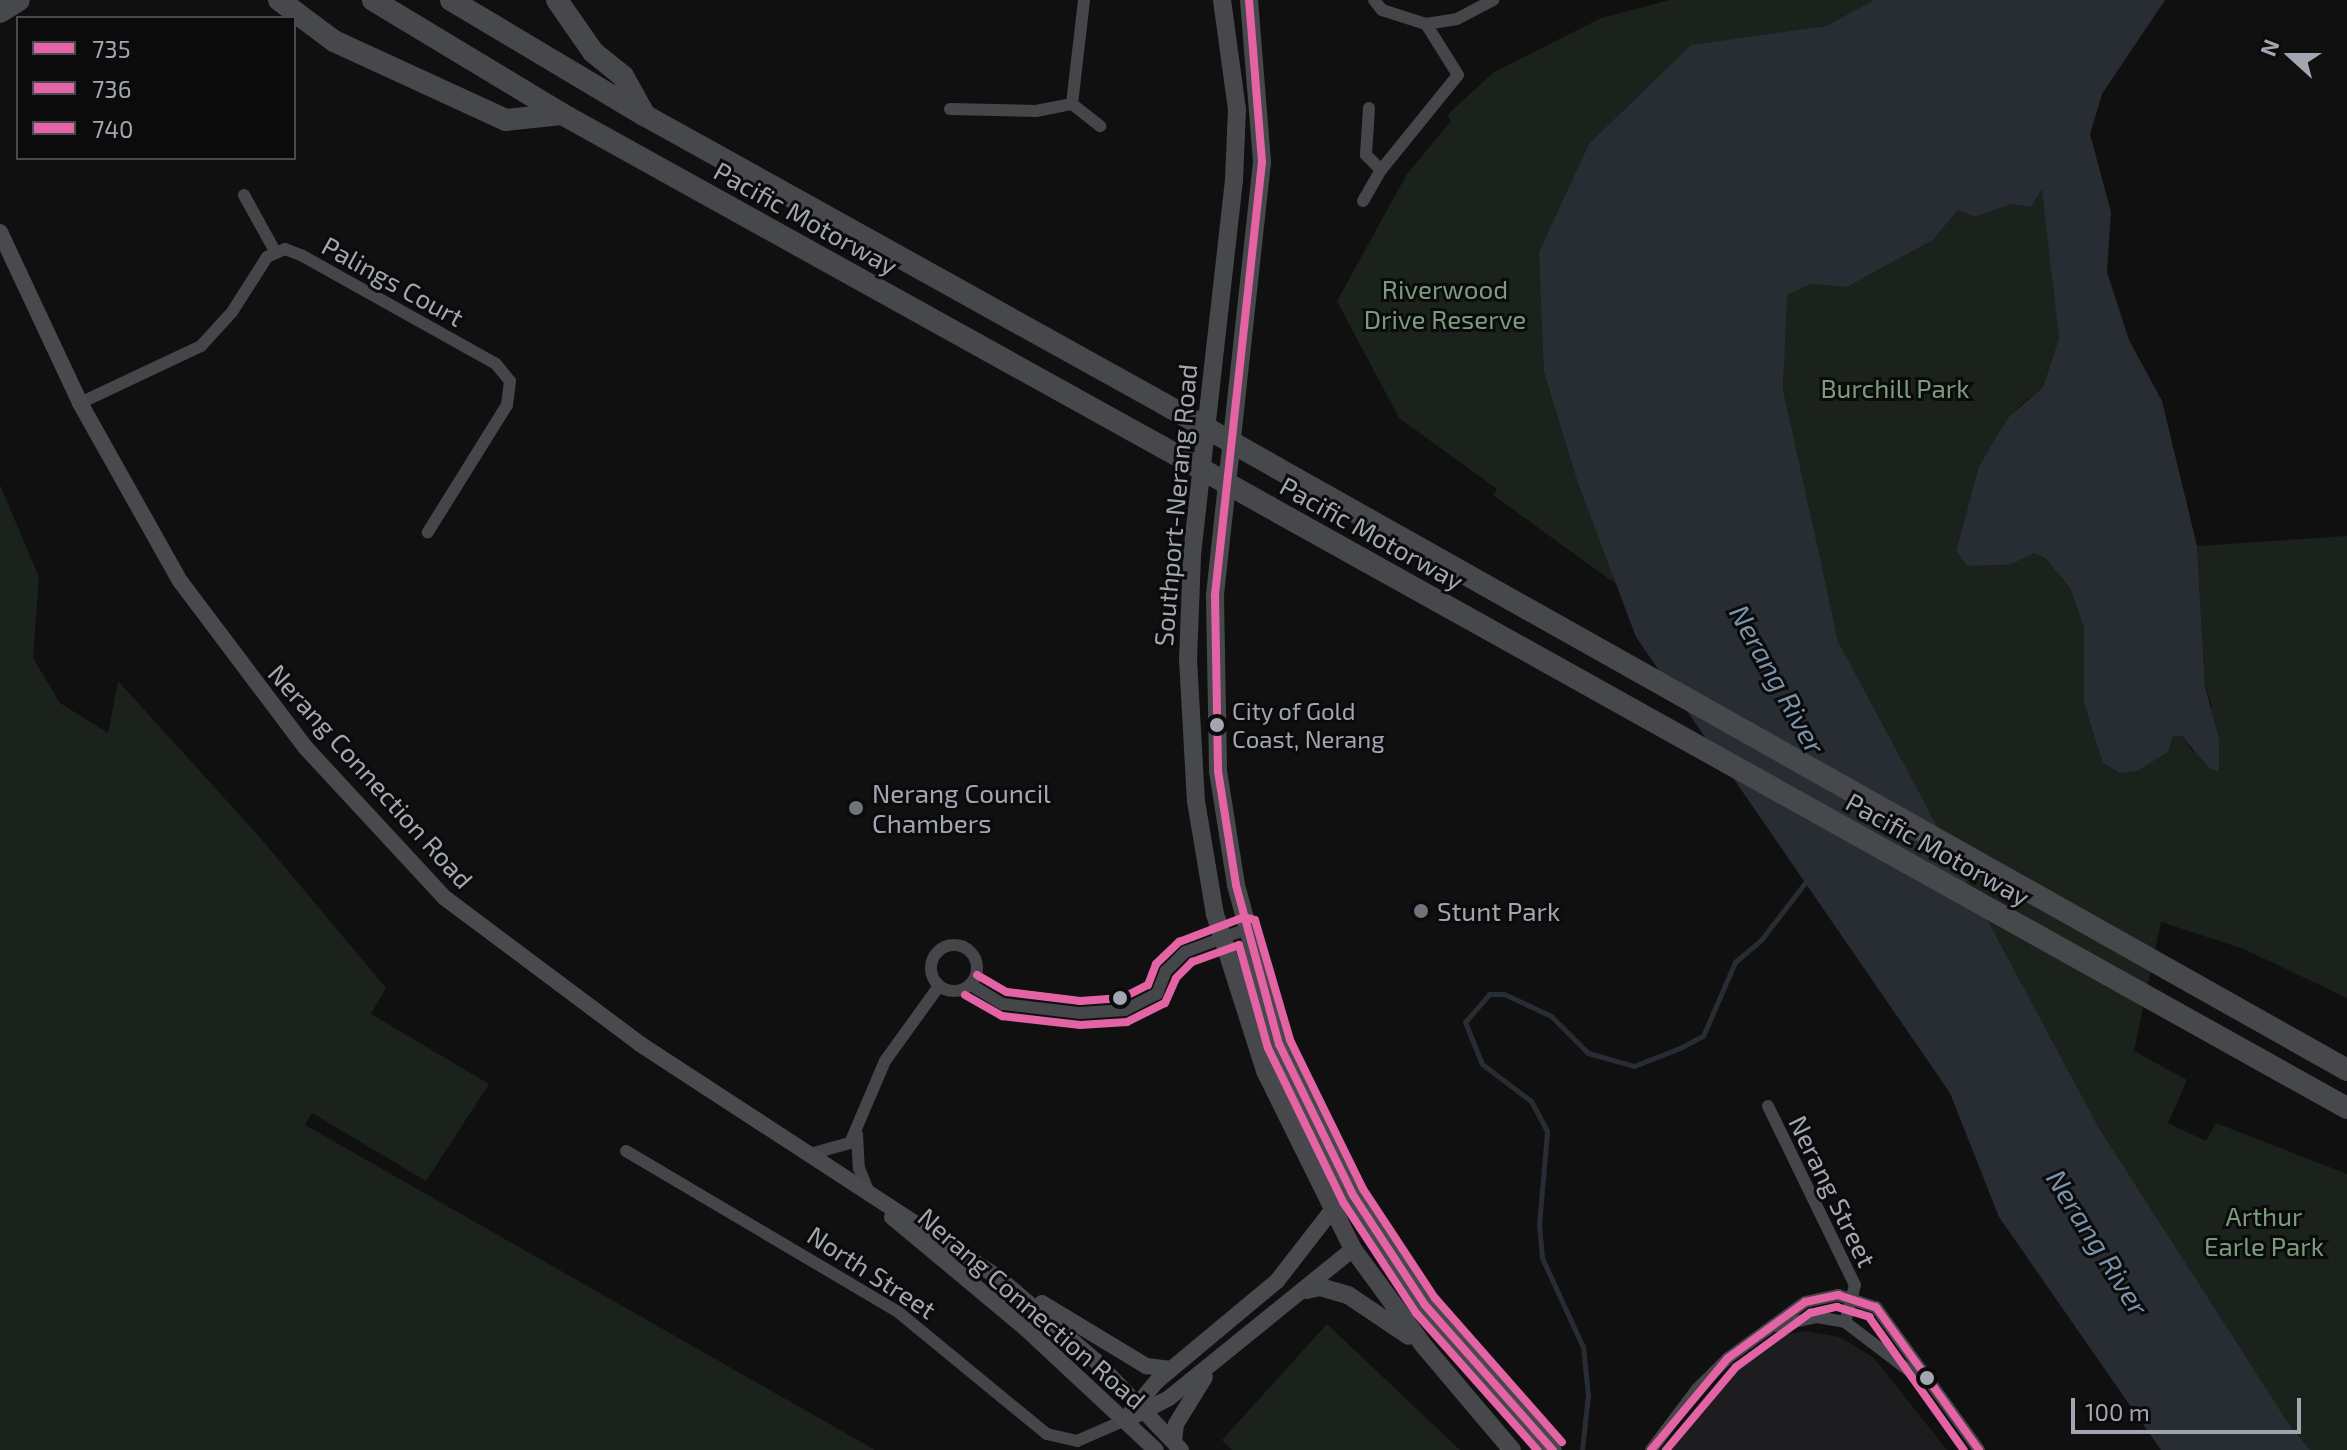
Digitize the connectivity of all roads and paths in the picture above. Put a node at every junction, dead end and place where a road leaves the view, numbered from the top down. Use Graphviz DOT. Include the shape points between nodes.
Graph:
graph roads {
  1 [pos="19,0"];
  2 [pos="279,0"];
  3 [pos="373,0"];
  4 [pos="451,0"];
  5 [pos="557,0"];
  6 [pos="1084,0"];
  7 [pos="1222,0"];
  8 [pos="1249,0"];
  9 [pos="1374,0"];
  10 [pos="1493,0"];
  11 [pos="0,6"];
  12 [pos="0,12"];
  13 [pos="1426,24"];
  14 [pos="1072,104"];
  15 [pos="1369,108"];
  16 [pos="950,109"];
  17 [pos="562,114"];
  18 [pos="644,115"];
  19 [pos="1100,126"];
  20 [pos="1381,170"];
  21 [pos="244,195"];
  22 [pos="1363,201"];
  23 [pos="0,232"];
  24 [pos="276,253"];
  25 [pos="80,403"];
  26 [pos="428,532"];
  27 [pos="1247,929"];
  28 [pos="1220,937"];
  29 [pos="971,985"];
  30 [pos="939,986"];
  31 [pos="2347,1070"];
  32 [pos="2281,1071"];
  33 [pos="1768,1106"];
  34 [pos="2347,1108"];
  35 [pos="2347,1119"];
  36 [pos="858,1131"];
  37 [pos="626,1151"];
  38 [pos="810,1154"];
  39 [pos="1353,1195"];
  40 [pos="874,1200"];
  41 [pos="1332,1210"];
  42 [pos="1353,1249"];
  43 [pos="999,1278"];
  44 [pos="1307,1290"];
  45 [pos="1854,1297"];
  46 [pos="1845,1322"];
  47 [pos="1752,1339"];
  48 [pos="1424,1346"];
  49 [pos="1218,1360"];
  50 [pos="1171,1369"];
  51 [pos="1929,1386"];
  52 [pos="1141,1408"];
  53 [pos="1125,1420"];
  54 [pos="1178,1446"];
  55 [pos="1156,1450"];
  56 [pos="1512,1450"];
  57 [pos="1553,1450"];
  58 [pos="1653,1450"];
  59 [pos="1979,1450"];
  1 -- 11 [label="highway"];
  1 -- 12 [label="highway"];
  2 -- 17 [label="highway" via="334,41 506,120"];
  3 -- 17 [label="highway, Pacific Motorway"];
  4 -- 18 [label="highway, Pacific Motorway"];
  5 -- 18 [label="highway" via="593,52 623,76"];
  6 -- 14 [label="street"];
  7 -- 28 [label="main road, Southport-Nerang Road" via="1237,109 1234,180 1192,556 1188,659 1196,801"];
  8 -- 27 [label="main road, Southport-Nerang Road" via="1262,162 1215,596 1214,692 1221,799"];
  9 -- 13 [label="street" via="1382,10"];
  10 -- 13 [label="street" via="1457,19"];
  13 -- 20 [label="street" via="1458,75"];
  14 -- 16 [label="street" via="1036,111"];
  14 -- 19 [label="street"];
  15 -- 20 [label="street" via="1366,155"];
  17 -- 32 [label="highway, Pacific Motorway, bridge"];
  18 -- 31 [label="highway, Pacific Motorway, bridge"];
  20 -- 22 [label="street"];
  21 -- 24 [label="street"];
  23 -- 25 [label="main road, Nerang Connection Road"];
  24 -- 25 [label="street" via="267,257 232,312 201,346"];
  24 -- 26 [label="street, Palings Court" via="301,255 496,364 510,381 507,405"];
  25 -- 38 [label="main road, Nerang Connection Road" via="135,507 228,652 305,747 445,898 640,1044"];
  27 -- 28 [label="street"];
  27 -- 39 [label="main road, Southport-Nerang Road" via="1279,1044"];
  28 -- 29 [label="street" via="1185,952 1166,971 1157,994 1125,1010 1080,1013 1003,1004"];
  28 -- 41 [label="main road, Southport-Nerang Road" via="1265,1071"];
  29 -- 30 [label="street" via="949,991"];
  29 -- 30 [label="street" via="977,961 958,945 935,955 931,971"];
  30 -- 36 [label="street" via="885,1061"];
  32 -- 34 [label="highway, Pacific Motorway"];
  32 -- 35 [label="highway"];
  33 -- 45 [label="street, Nerang Street" via="1848,1268"];
  36 -- 38 [label="street" via="845,1147"];
  36 -- 40 [label="street" via="859,1168"];
  37 -- 53 [label="street, North Street" via="897,1311 1047,1434 1077,1441"];
  38 -- 40 [label="main road, Nerang Connection Road"];
  39 -- 42 [label="main road" via="1358,1226"];
  39 -- 57 [label="main road, Southport-Nerang Road" via="1425,1305"];
  40 -- 43 [label="main road, Nerang Connection Road"];
  40 -- 53 [label="main road, Nerang Connection Road"];
  41 -- 42 [label="main road, Southport-Nerang Road"];
  41 -- 50 [label="main road, North Street" via="1261,1297"];
  42 -- 44 [label="main road, North Street"];
  42 -- 48 [label="main road, Southport-Nerang Road"];
  43 -- 50 [label="main road" via="1146,1366"];
  43 -- 52 [label="main road, Nerang Connection Road" via="1080,1345"];
  44 -- 48 [label="main road" via="1320,1287 1348,1295"];
  44 -- 49 [label="main road, North Street"];
  45 -- 46 [label="street, Nerang Street"];
  45 -- 47 [label="street" via="1805,1302"];
  45 -- 51 [label="street, Nerang Street" via="1876,1307 1901,1337"];
  46 -- 47 [label="street" via="1799,1318"];
  46 -- 51 [label="street, Nerang Street"];
  47 -- 58 [label="street" via="1697,1389"];
  48 -- 56 [label="main road"];
  49 -- 52 [label="main road, North Street"];
  49 -- 54 [label="main road" via="1181,1414"];
  50 -- 52 [label="main road, North Street"];
  51 -- 59 [label="street, Nerang Street"];
  52 -- 53 [label="main road, North Street"];
  52 -- 54 [label="main road, Nerang Connection Road"];
  53 -- 55 [label="main road, Nerang Connection Road"];
}
